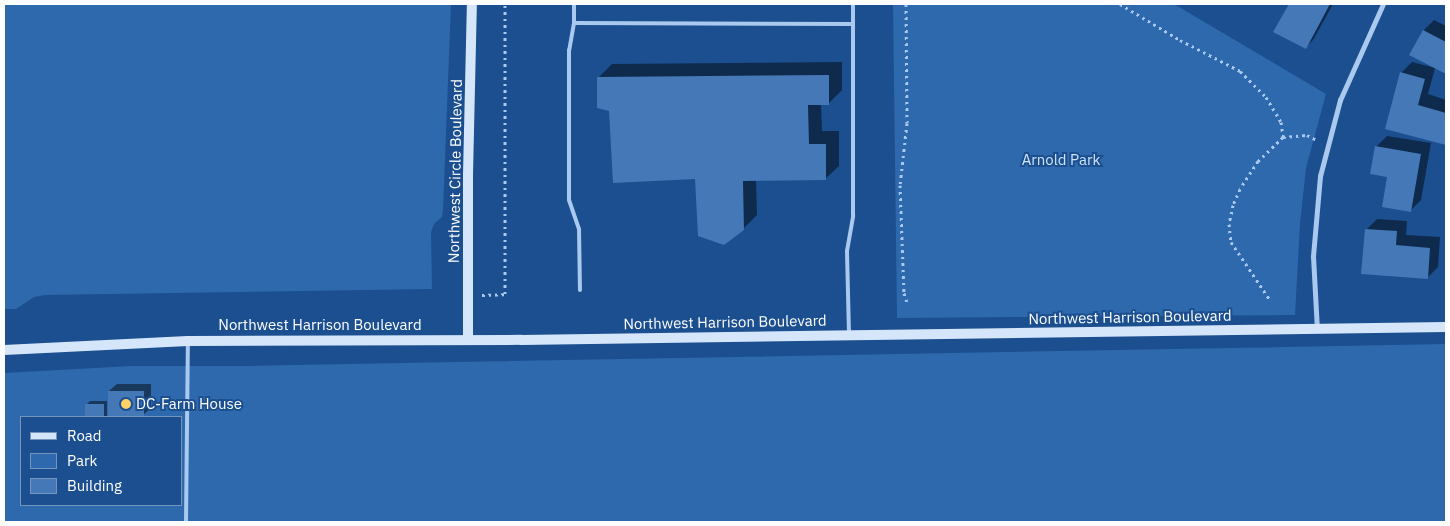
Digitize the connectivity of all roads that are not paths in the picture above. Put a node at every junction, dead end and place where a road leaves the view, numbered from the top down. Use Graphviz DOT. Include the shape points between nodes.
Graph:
graph roads {
  1 [pos="472,4"];
  2 [pos="574,4"];
  3 [pos="853,4"];
  4 [pos="1383,4"];
  5 [pos="574,23"];
  6 [pos="853,24"];
  7 [pos="580,290"];
  8 [pos="1446,328"];
  9 [pos="1317,330"];
  10 [pos="848,335"];
  11 [pos="468,340"];
  12 [pos="188,341"];
  13 [pos="4,350"];
  14 [pos="186,522"];
  1 -- 11 [label="main road, Northwest Circle Boulevard"];
  2 -- 5 [label="lane"];
  3 -- 6 [label="lane"];
  4 -- 9 [label="street" via="1340,100 1327,145 1315,216 1313,256"];
  5 -- 6 [label="lane"];
  5 -- 7 [label="lane" via="570,50 569,200 579,229"];
  6 -- 10 [label="lane" via="853,216 847,251"];
  8 -- 9 [label="main road, Northwest Harrison Boulevard"];
  9 -- 10 [label="main road, Northwest Harrison Boulevard"];
  10 -- 11 [label="main road, Northwest Harrison Boulevard"];
  11 -- 12 [label="main road, Northwest Harrison Boulevard"];
  12 -- 13 [label="main road, Northwest Harrison Boulevard"];
  12 -- 14 [label="lane"];
}
